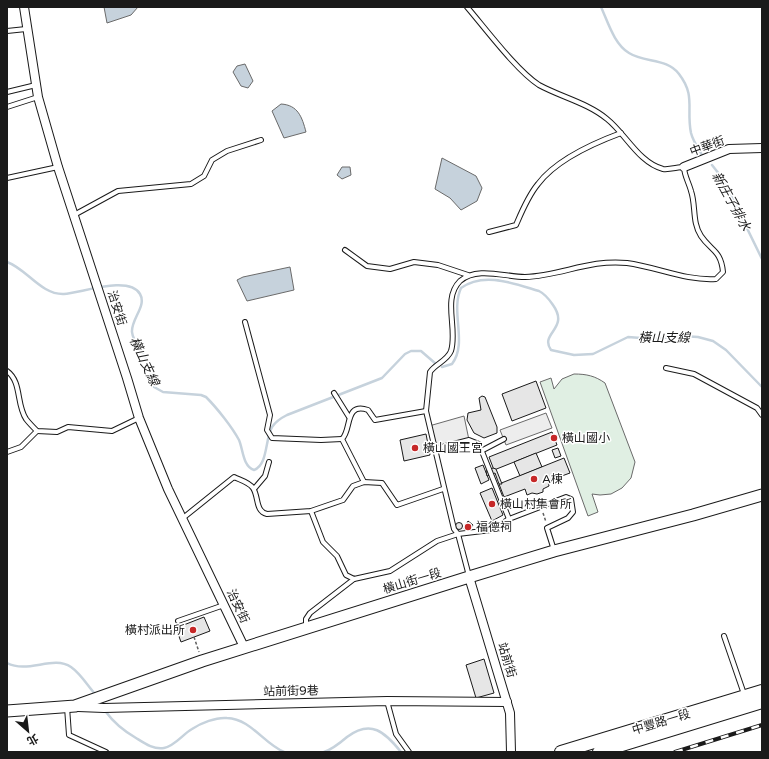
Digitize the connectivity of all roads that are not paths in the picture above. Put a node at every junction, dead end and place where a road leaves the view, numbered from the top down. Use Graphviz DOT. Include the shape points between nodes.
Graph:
graph roads {
  1 [pos="24,7"];
  2 [pos="467,7"];
  3 [pos="26,28"];
  4 [pos="7,31"];
  5 [pos="36,84"];
  6 [pos="7,92"];
  7 [pos="38,97"];
  8 [pos="7,107"];
  9 [pos="621,132"];
  10 [pos="261,140"];
  11 [pos="762,148"];
  12 [pos="58,167"];
  13 [pos="684,167"];
  14 [pos="7,178"];
  15 [pos="74,214"];
  16 [pos="489,232"];
  17 [pos="345,250"];
  18 [pos="468,275"];
  19 [pos="245,322"];
  20 [pos="666,368"];
  21 [pos="7,371"];
  22 [pos="334,393"];
  23 [pos="426,411"];
  24 [pos="762,415"];
  25 [pos="349,417"];
  26 [pos="139,418"];
  27 [pos="36,431"];
  28 [pos="342,439"];
  29 [pos="504,440"];
  30 [pos="434,450"];
  31 [pos="481,451"];
  32 [pos="7,452"];
  33 [pos="269,462"];
  34 [pos="364,482"];
  35 [pos="254,489"];
  36 [pos="443,489"];
  37 [pos="762,494"];
  38 [pos="311,511"];
  39 [pos="183,518"];
  40 [pos="509,519"];
  41 [pos="458,534"];
  42 [pos="554,551"];
  43 [pos="469,577"];
  44 [pos="354,579"];
  45 [pos="225,605"];
  46 [pos="178,621"];
  47 [pos="306,628"];
  48 [pos="724,636"];
  49 [pos="244,647"];
  50 [pos="762,692"];
  51 [pos="387,701"];
  52 [pos="747,701"];
  53 [pos="507,702"];
  54 [pos="762,702"];
  55 [pos="71,707"];
  56 [pos="7,711"];
  57 [pos="106,752"];
  58 [pos="409,752"];
  59 [pos="511,752"];
  60 [pos="561,752"];
  61 [pos="599,752"];
  1 -- 3 [label="street, 治安街"];
  2 -- 9 [label="lane" via="522,70 538,84 594,110"];
  3 -- 4 [label="lane"];
  3 -- 5 [label="street, 治安街"];
  5 -- 6 [label="lane"];
  5 -- 7 [label="street, 治安街"];
  7 -- 8 [label="lane"];
  7 -- 12 [label="street, 治安街"];
  9 -- 13 [label="lane" via="644,158 654,165 664,169"];
  9 -- 16 [label="lane" via="560,163 538,184 516,225"];
  10 -- 15 [label="lane" via="227,151 212,160 204,176 191,184 118,191"];
  11 -- 13 [label="street, 中華街" via="730,149"];
  12 -- 14 [label="lane"];
  12 -- 15 [label="street, 治安街"];
  13 -- 18 [label="lane" via="692,192 696,226 701,237 714,249 722,262 723,272 716,279 703,280 628,263 604,261 551,274 525,277 481,273"];
  15 -- 26 [label="street, 治安街"];
  17 -- 18 [label="lane" via="366,266 390,269 414,262 438,265"];
  18 -- 23 [label="lane" via="452,291 454,328 451,349 449,355 430,372"];
  19 -- 28 [label="lane" via="270,415 267,430 272,438"];
  20 -- 24 [label="lane" via="694,374 757,408"];
  21 -- 27 [label="lane" via="19,389 20,404 26,419"];
  22 -- 25 [label="lane"];
  23 -- 25 [label="lane" via="375,420 364,408 354,411"];
  23 -- 30 [label="lane"];
  25 -- 28 [label="lane" via="347,431"];
  26 -- 27 [label="lane" via="112,431 68,427 57,432"];
  26 -- 39 [label="street, 治安街" via="149,447"];
  27 -- 32 [label="lane" via="21,447"];
  28 -- 34 [label="lane"];
  29 -- 31 [label="lane"];
  30 -- 31 [label="lane" via="469,440 479,444"];
  30 -- 36 [label="lane"];
  31 -- 40 [label="lane"];
  33 -- 35 [label="lane" via="265,476"];
  34 -- 36 [label="lane" via="382,483 397,505"];
  34 -- 38 [label="lane" via="353,486 343,500"];
  35 -- 38 [label="lane" via="263,513"];
  35 -- 39 [label="lane" via="234,477"];
  36 -- 41 [label="lane" via="454,529"];
  37 -- 42 [label="street, 橫山街一段" via="693,516"];
  38 -- 44 [label="lane" via="323,542 337,556 346,576"];
  39 -- 45 [label="street, 治安街"];
  40 -- 41 [label="lane" via="491,530"];
  40 -- 42 [label="lane" via="566,497 571,499 573,512 568,518 547,528"];
  41 -- 43 [label="lane"];
  41 -- 44 [label="lane" via="437,541 390,572"];
  42 -- 43 [label="street, 橫山街一段"];
  43 -- 47 [label="street, 橫山街一段"];
  43 -- 53 [label="street, 站前街"];
  44 -- 47 [label="lane" via="310,613 306,619"];
  45 -- 46 [label="lane"];
  45 -- 49 [label="street, 治安街"];
  47 -- 49 [label="street, 橫山街一段"];
  48 -- 52 [label="lane"];
  49 -- 55 [label="street, 橫山街一段"];
  50 -- 52 [label="main road, 中豐路一段"];
  51 -- 53 [label="street, 站前街9巷"];
  51 -- 55 [label="street, 站前街9巷"];
  51 -- 58 [label="lane" via="396,734"];
  52 -- 54 [label="main road, 中豐路一段"];
  52 -- 60 [label="main road, 中豐路一段"];
  52 -- 61 [label="main road, 中豐路一段"];
  53 -- 59 [label="street, 站前街" via="511,723"];
  55 -- 56 [label="street, 橫山街一段"];
  55 -- 57 [label="lane" via="68,735"];
}
